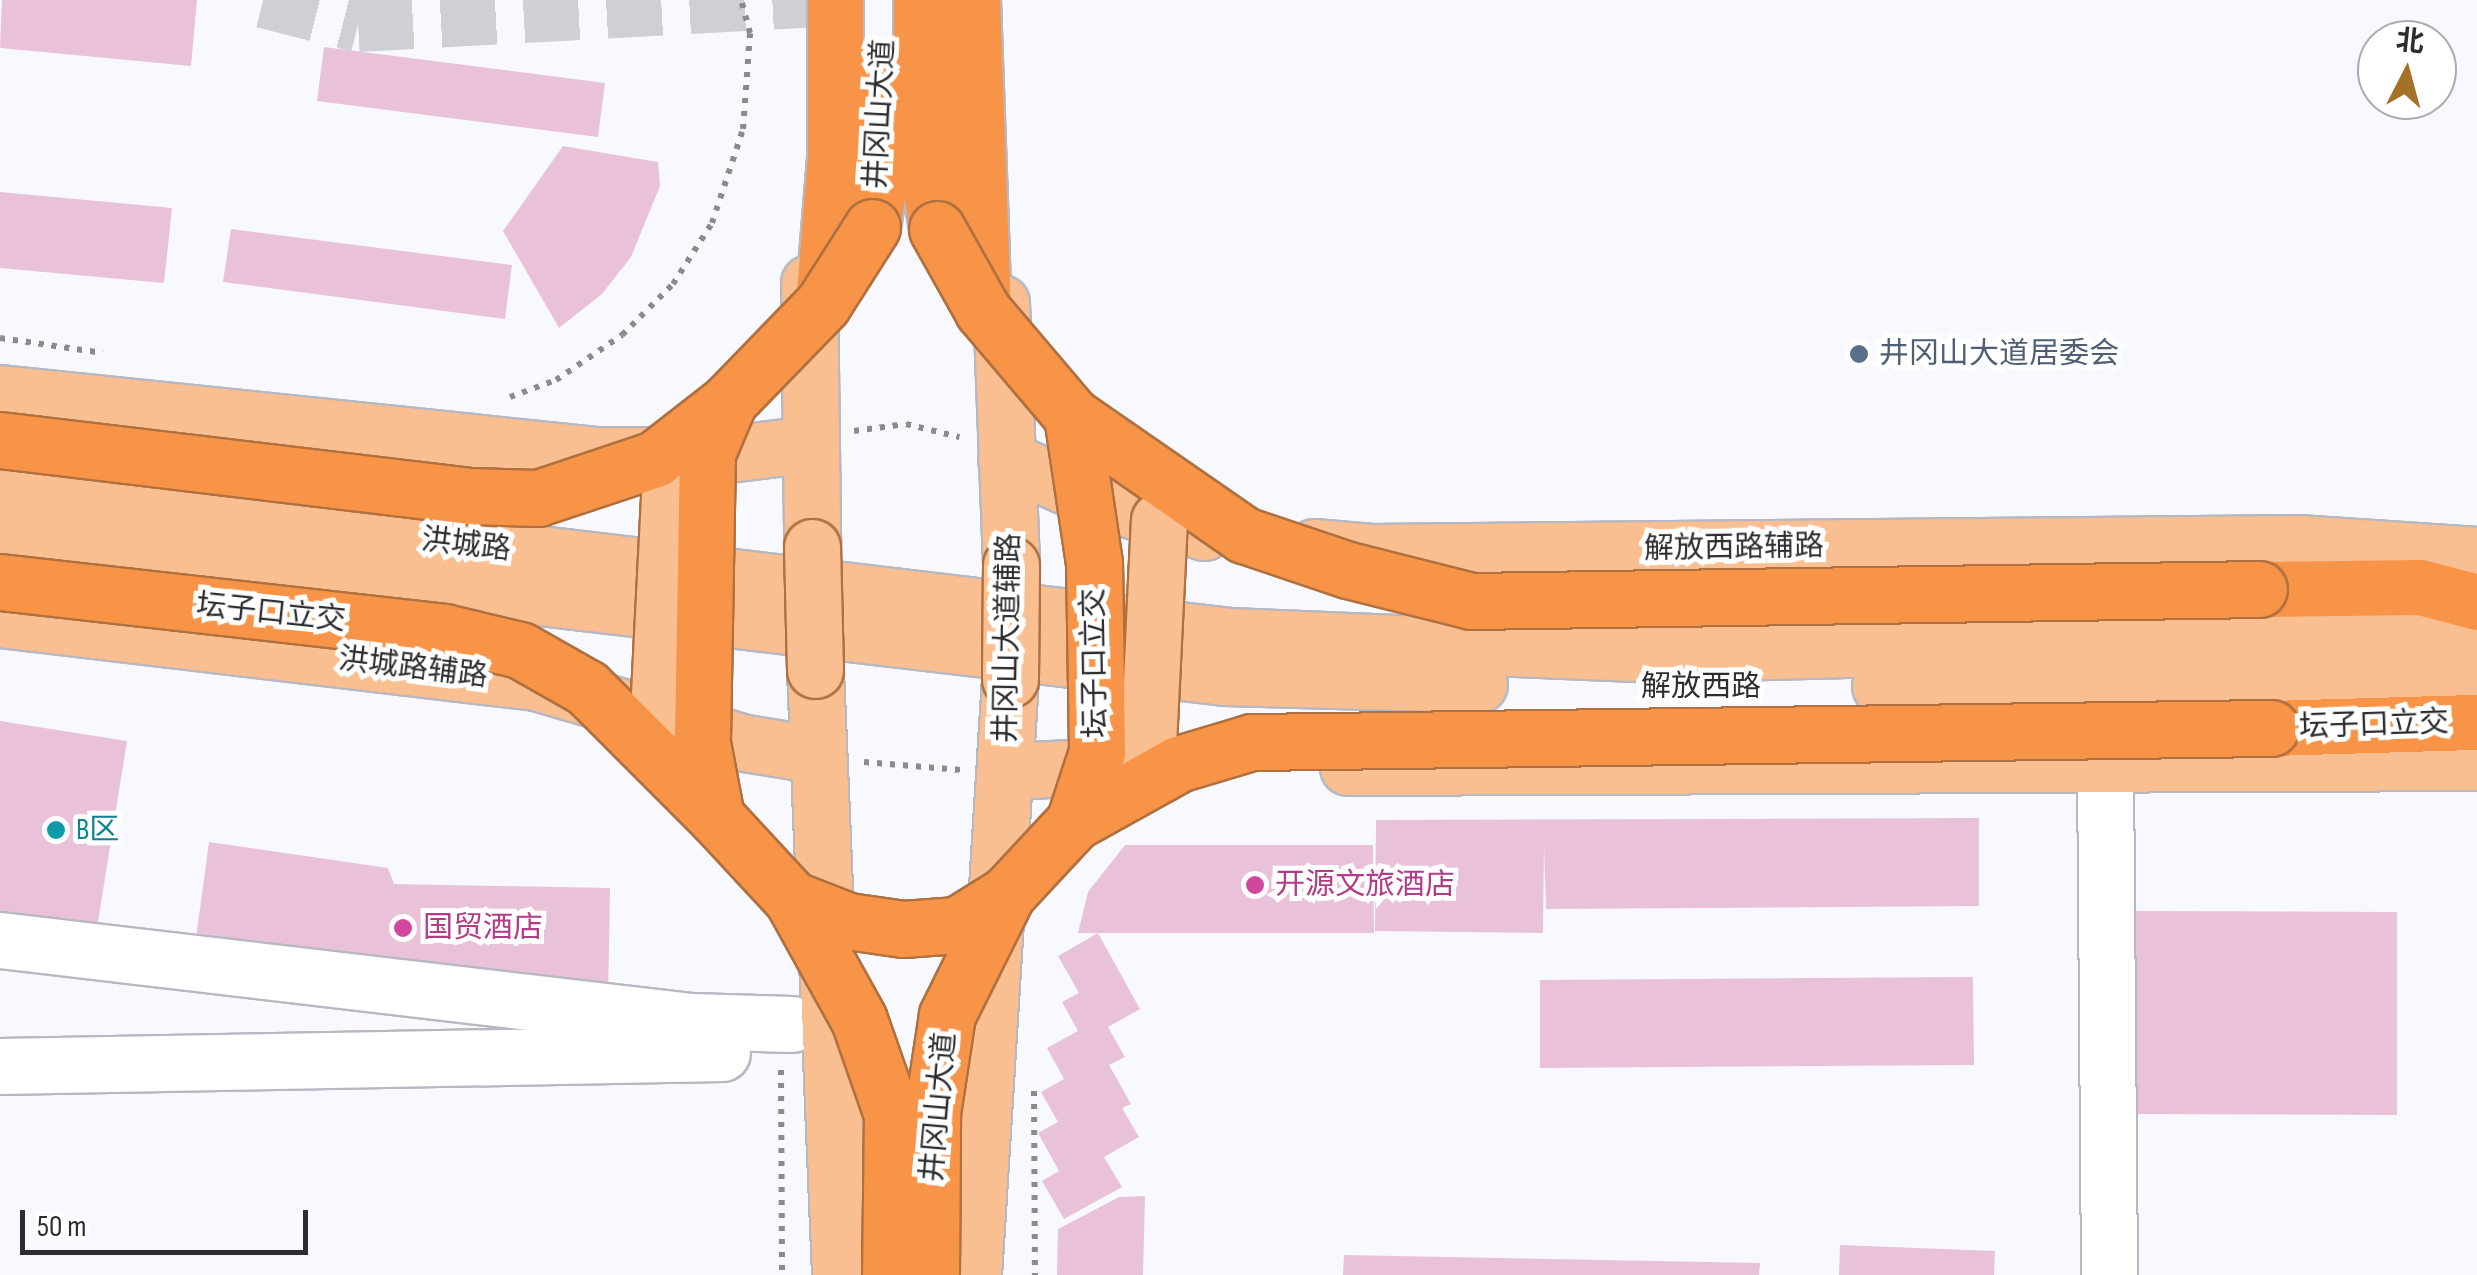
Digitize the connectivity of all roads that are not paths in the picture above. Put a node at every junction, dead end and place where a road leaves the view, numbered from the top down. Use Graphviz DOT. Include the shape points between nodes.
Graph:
graph roads {
  1 [pos="808,0"];
  2 [pos="836,0"];
  3 [pos="885,0"];
  4 [pos="921,0"];
  5 [pos="972,0"];
  6 [pos="998,0"];
  7 [pos="823,304"];
  8 [pos="982,311"];
  9 [pos="0,393"];
  10 [pos="729,401"];
  11 [pos="1072,416"];
  12 [pos="0,440"];
  13 [pos="808,444"];
  14 [pos="671,455"];
  15 [pos="1006,459"];
  16 [pos="0,490"];
  17 [pos="1159,520"];
  18 [pos="0,534"];
  19 [pos="2477,555"];
  20 [pos="0,582"];
  21 [pos="2477,602"];
  22 [pos="0,619"];
  23 [pos="930,622"];
  24 [pos="2477,633"];
  25 [pos="2477,681"];
  26 [pos="658,714"];
  27 [pos="2477,722"];
  28 [pos="818,755"];
  29 [pos="2477,762"];
  30 [pos="1147,764"];
  31 [pos="2105,766"];
  32 [pos="1006,770"];
  33 [pos="716,817"];
  34 [pos="1074,822"];
  35 [pos="1007,894"];
  36 [pos="792,899"];
  37 [pos="0,940"];
  38 [pos="0,1066"];
  39 [pos="846,1265"];
  40 [pos="958,1268"];
  41 [pos="890,1275"];
  42 [pos="2108,1275"];
  1 -- 13 [label="main road"];
  2 -- 7 [label="highway" via="835,158"];
  3 -- 7 [label="highway, 井冈山大道, bridge" via="886,135 872,227"];
  4 -- 8 [label="highway, 井冈山大道, bridge" via="922,135 938,229"];
  5 -- 8 [label="highway"];
  6 -- 15 [label="main road, 井冈山大道辅路"];
  7 -- 10 [label="highway, bridge"];
  8 -- 11 [label="highway, bridge"];
  9 -- 14 [label="main road" via="485,448"];
  10 -- 12 [label="highway, bridge" via="655,459 538,498 467,496"];
  10 -- 33 [label="highway, bridge" via="707,453 703,510 702,743"];
  11 -- 21 [label="highway, bridge" via="1244,535 1472,601 2420,587"];
  11 -- 34 [label="highway, 坛子口立交, bridge" via="1094,563 1097,672 1096,752"];
  13 -- 14 [label="main road"];
  13 -- 28 [label="main road, bridge"];
  14 -- 26 [label="main road, bridge"];
  15 -- 17 [label="main road, 解放西路辅路"];
  15 -- 32 [label="main road, 井冈山大道辅路, bridge" via="1012,565"];
  16 -- 23 [label="main road, 洪城路"];
  17 -- 19 [label="main road, 解放西路辅路" via="1230,539 1371,552 2300,543"];
  17 -- 30 [label="main road, bridge"];
  18 -- 23 [label="main road, 洪城路"];
  20 -- 33 [label="highway, 坛子口立交, bridge" via="444,632 520,650 587,688"];
  22 -- 26 [label="main road, 洪城路辅路" via="536,682"];
  23 -- 24 [label="main road, 解放西路" via="1653,654"];
  23 -- 25 [label="main road, 解放西路" via="1263,678 1647,688"];
  26 -- 28 [label="main road, 洪城路辅路" via="745,742"];
  27 -- 34 [label="highway, 坛子口立交, bridge" via="1252,742 1178,764"];
  28 -- 39 [label="main road"];
  29 -- 31 [label="main road"];
  30 -- 31 [label="main road"];
  30 -- 32 [label="main road"];
  31 -- 42 [label="street"];
  32 -- 40 [label="main road, 井冈山大道辅路"];
  33 -- 36 [label="highway, 坛子口立交, bridge"];
  34 -- 35 [label="highway, 坛子口立交, bridge"];
  35 -- 36 [label="highway, 坛子口立交, bridge" via="956,925 903,929 848,921"];
  35 -- 40 [label="highway, 井冈山大道, bridge" via="946,1016 932,1114"];
  36 -- 41 [label="highway, 井冈山大道, bridge" via="860,1020 892,1114"];
  37 -- 38 [label="street" via="690,1020 786,1038"];
}
